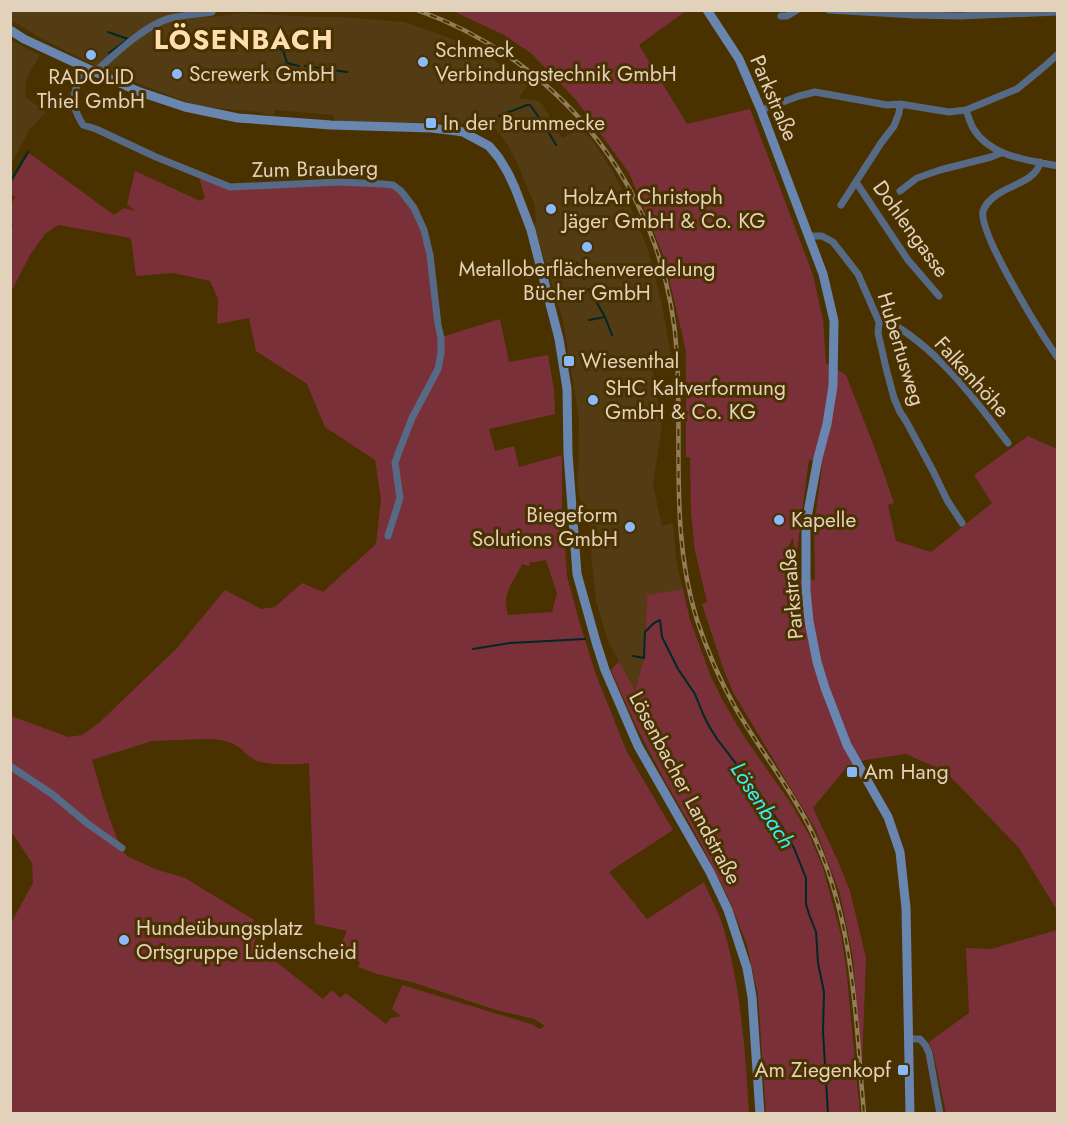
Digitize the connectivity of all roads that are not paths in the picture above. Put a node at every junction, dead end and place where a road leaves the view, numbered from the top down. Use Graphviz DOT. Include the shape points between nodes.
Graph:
graph roads {
  1 [pos="707,10"];
  2 [pos="797,10"];
  3 [pos="830,10"];
  4 [pos="212,12"];
  5 [pos="1058,12"];
  6 [pos="781,16"];
  7 [pos="10,30"];
  8 [pos="1058,54"];
  9 [pos="85,67"];
  10 [pos="95,72"];
  11 [pos="900,105"];
  12 [pos="762,110"];
  13 [pos="966,110"];
  14 [pos="1001,153"];
  15 [pos="1040,162"];
  16 [pos="1058,166"];
  17 [pos="856,182"];
  18 [pos="900,191"];
  19 [pos="841,205"];
  20 [pos="809,236"];
  21 [pos="939,296"];
  22 [pos="879,322"];
  23 [pos="1058,358"];
  24 [pos="1008,443"];
  25 [pos="962,523"];
  26 [pos="388,536"];
  27 [pos="10,766"];
  28 [pos="122,849"];
  29 [pos="909,1039"];
  30 [pos="760,1113"];
  31 [pos="910,1113"];
  32 [pos="940,1113"];
  1 -- 12 [label="main road, Parkstraße" via="739,59"];
  2 -- 6 [label="street"];
  3 -- 5 [label="street" via="959,16"];
  4 -- 10 [label="street" via="156,24"];
  7 -- 9 [label="main road, Lösenbacher Landstraße"];
  8 -- 13 [label="street" via="1017,89"];
  9 -- 10 [label="main road, Lösenbacher Landstraße"];
  9 -- 26 [label="street, Zum Brauberg" via="73,97 83,125 156,157 230,187 339,182 393,185 414,208 430,255 441,353 438,369 398,454 400,498"];
  10 -- 30 [label="main road, Lösenbacher Landstraße" via="184,107 238,118 463,132 489,146 503,165 531,231 559,339 567,389 577,574 602,661 638,746 728,910 752,997"];
  11 -- 12 [label="street" via="815,92"];
  11 -- 13 [label="street" via="948,112"];
  11 -- 17 [label="street, Dohlengasse" via="894,126"];
  12 -- 20 [label="main road, Parkstraße"];
  13 -- 14 [label="street" via="977,134"];
  14 -- 15 [label="street"];
  14 -- 18 [label="street" via="917,178"];
  15 -- 16 [label="street"];
  15 -- 23 [label="street" via="1032,176 991,200 983,211 984,222 1025,308"];
  17 -- 19 [label="street, Dohlengasse"];
  17 -- 21 [label="street, Dohlengasse" via="908,260"];
  20 -- 22 [label="street, Hubertusweg" via="822,236 833,242 858,274"];
  20 -- 29 [label="main road, Parkstraße" via="829,296 834,357 827,424 806,523 809,621 825,688 847,745 888,817 900,852 906,909"];
  22 -- 24 [label="street, Falkenhöhe" via="894,324 926,348 949,370"];
  22 -- 25 [label="street, Hubertusweg" via="878,333 897,405"];
  27 -- 28 [label="street"];
  29 -- 31 [label="main road, Parkstraße"];
  29 -- 32 [label="street" via="920,1039 929,1053"];
}
